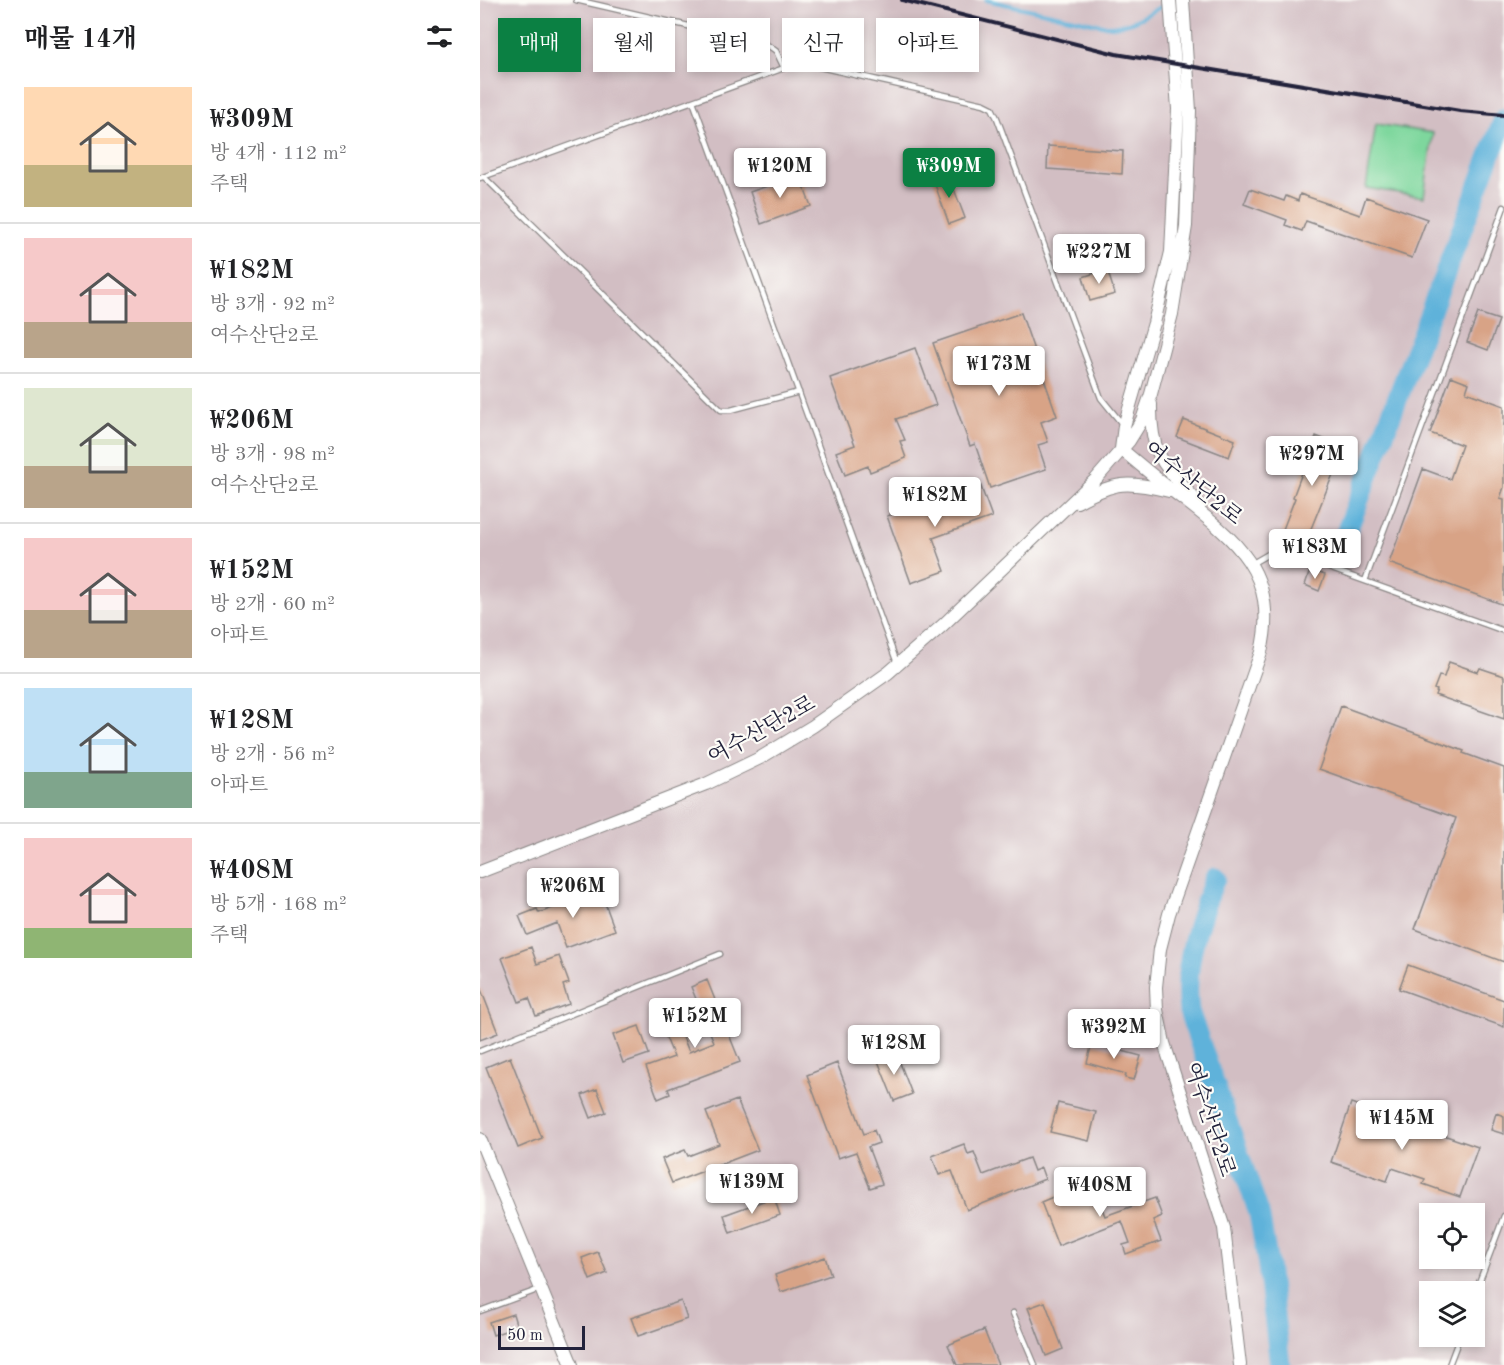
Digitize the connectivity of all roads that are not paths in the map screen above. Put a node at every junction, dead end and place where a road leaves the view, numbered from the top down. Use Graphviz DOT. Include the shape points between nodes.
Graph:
graph roads {
  1 [pos="576,0"];
  2 [pos="1170,0"];
  3 [pos="1183,0"];
  4 [pos="782,64"];
  5 [pos="782,69"];
  6 [pos="846,72"];
  7 [pos="693,101"];
  8 [pos="482,177"];
  9 [pos="1504,207"];
  10 [pos="799,392"];
  11 [pos="1151,394"];
  12 [pos="1124,426"];
  13 [pos="1121,449"];
  14 [pos="1174,492"];
  15 [pos="1066,508"];
  16 [pos="1209,519"];
  17 [pos="1251,564"];
  18 [pos="1365,581"];
  19 [pos="1504,631"];
  20 [pos="898,665"];
  21 [pos="480,872"];
  22 [pos="720,954"];
  23 [pos="480,1051"];
  24 [pos="480,1139"];
  25 [pos="1504,1216"];
  26 [pos="1480,1281"];
  27 [pos="540,1289"];
  28 [pos="480,1311"];
  29 [pos="1013,1313"];
  30 [pos="1456,1347"];
  31 [pos="572,1365"];
  32 [pos="1035,1365"];
  33 [pos="1240,1365"];
  34 [pos="1449,1365"];
  1 -- 4 [label="lane" via="766,44 776,51"];
  2 -- 12 [label="street" via="1178,109 1171,252"];
  3 -- 11 [label="street" via="1190,111 1186,226 1172,314"];
  5 -- 7 [label="lane"];
  6 -- 12 [label="lane" via="992,108 1098,391"];
  7 -- 8 [label="lane"];
  7 -- 10 [label="lane"];
  8 -- 10 [label="lane" via="721,410"];
  9 -- 18 [label="lane"];
  10 -- 20 [label="lane"];
  11 -- 13 [label="street" via="1136,433"];
  11 -- 16 [label="street" via="1151,433 1158,454 1168,472"];
  12 -- 13 [label="street"];
  13 -- 14 [label="street, 여수산단2로"];
  13 -- 15 [label="street, 여수산단2로"];
  14 -- 15 [label="street" via="1124,483"];
  14 -- 16 [label="street, 여수산단2로"];
  15 -- 20 [label="street, 여수산단2로"];
  16 -- 17 [label="street, 여수산단2로" via="1236,543"];
  17 -- 18 [label="lane" via="1279,551"];
  17 -- 33 [label="street, 여수산단2로" via="1267,614 1264,640 1169,914 1156,987 1164,1043 1224,1228"];
  18 -- 19 [label="lane"];
  20 -- 21 [label="street, 여수산단2로" via="813,726 733,771"];
  22 -- 23 [label="lane"];
  24 -- 27 [label="street"];
  25 -- 26 [label="lane"];
  27 -- 28 [label="lane"];
  27 -- 31 [label="street"];
  29 -- 32 [label="lane"];
  30 -- 34 [label="lane"];
}
